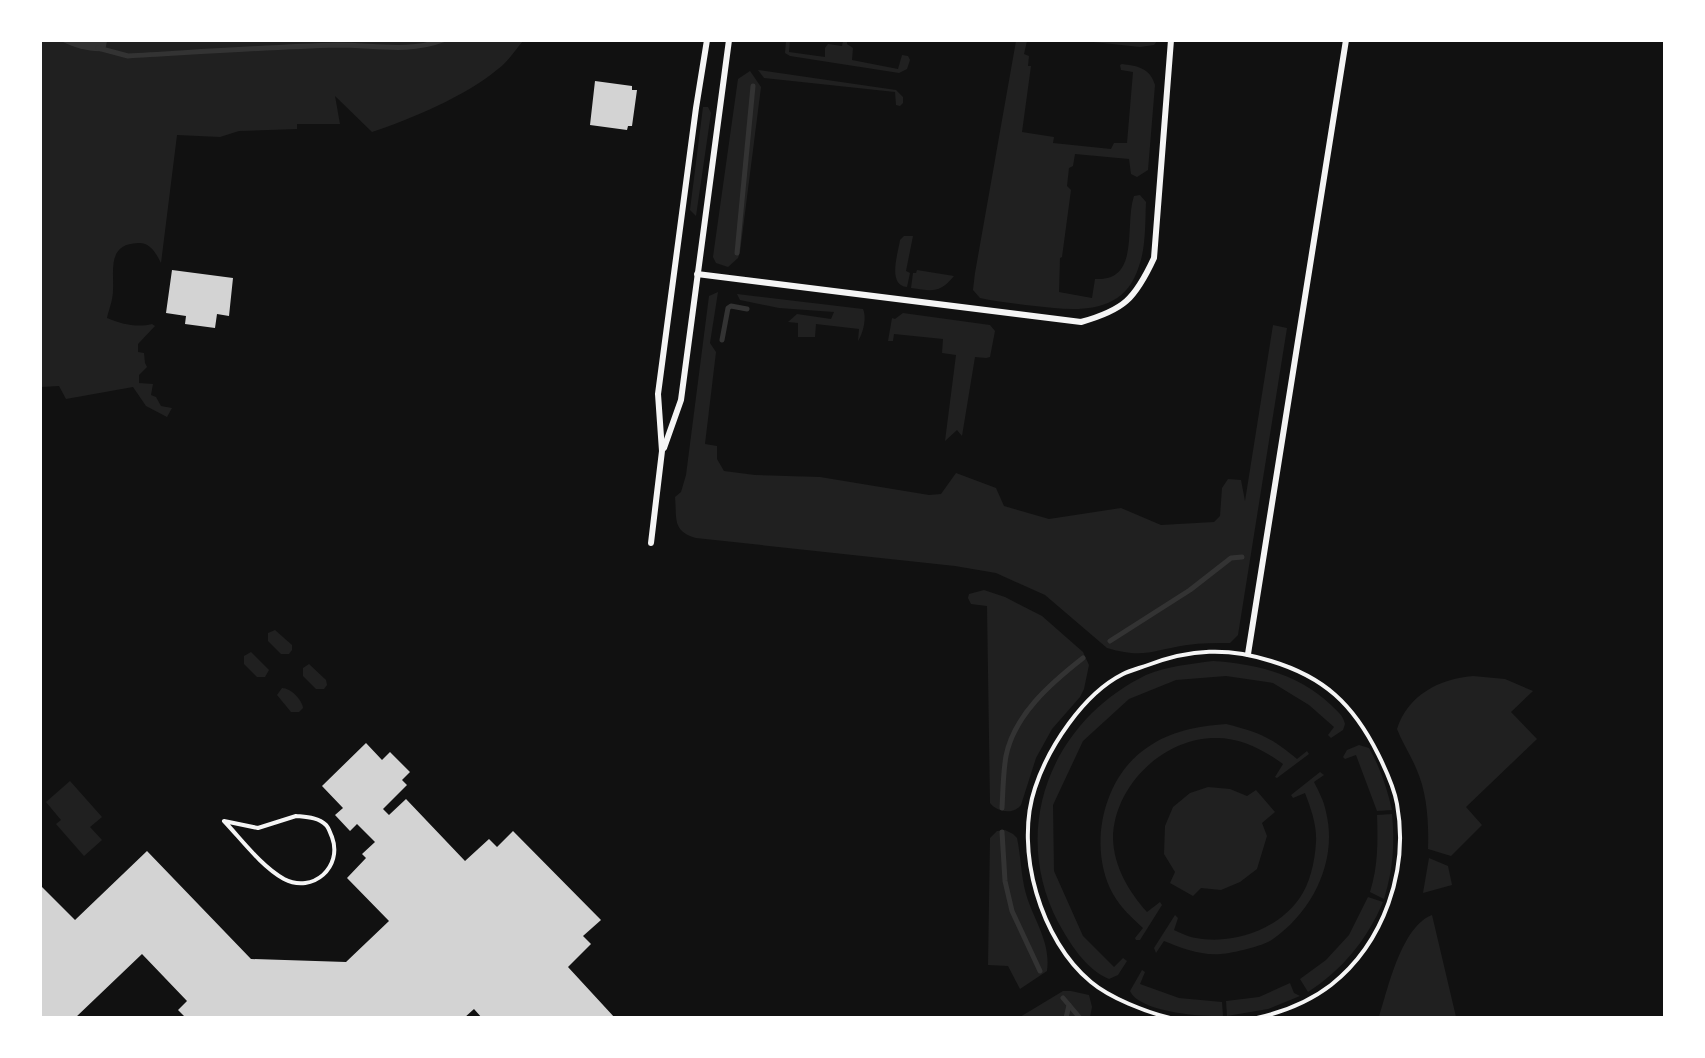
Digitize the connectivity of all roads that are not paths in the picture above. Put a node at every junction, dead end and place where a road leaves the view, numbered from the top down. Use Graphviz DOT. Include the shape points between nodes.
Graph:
graph roads {
  1 [pos="707,40"];
  2 [pos="729,40"];
  3 [pos="1171,40"];
  4 [pos="1346,40"];
  5 [pos="697,274"];
  6 [pos="662,451"];
  7 [pos="651,543"];
  8 [pos="1248,654"];
  9 [pos="333,864"];
  10 [pos="1170,1017"];
  11 [pos="1257,1017"];
  1 -- 6 [label="street" via="658,394"];
  2 -- 5 [label="street"];
  3 -- 5 [label="street" via="1154,258 1139,289 1119,308 1081,322"];
  4 -- 8 [label="street"];
  5 -- 6 [label="street" via="681,400"];
  6 -- 7 [label="street"];
  8 -- 10 [label="lane" via="1220,651 1185,655 1122,674 1067,724 1048,755 1030,804 1028,843 1032,878 1042,911 1065,953 1104,992"];
  8 -- 11 [label="lane" via="1295,669 1348,706 1364,727 1384,767 1397,805 1400,835 1398,873 1386,911 1362,952 1320,992 1293,1006"];
  9 -- 9 [label="lane" via="336,847 328,826 315,818 296,816 258,828 224,821 285,879 305,884"];
}
